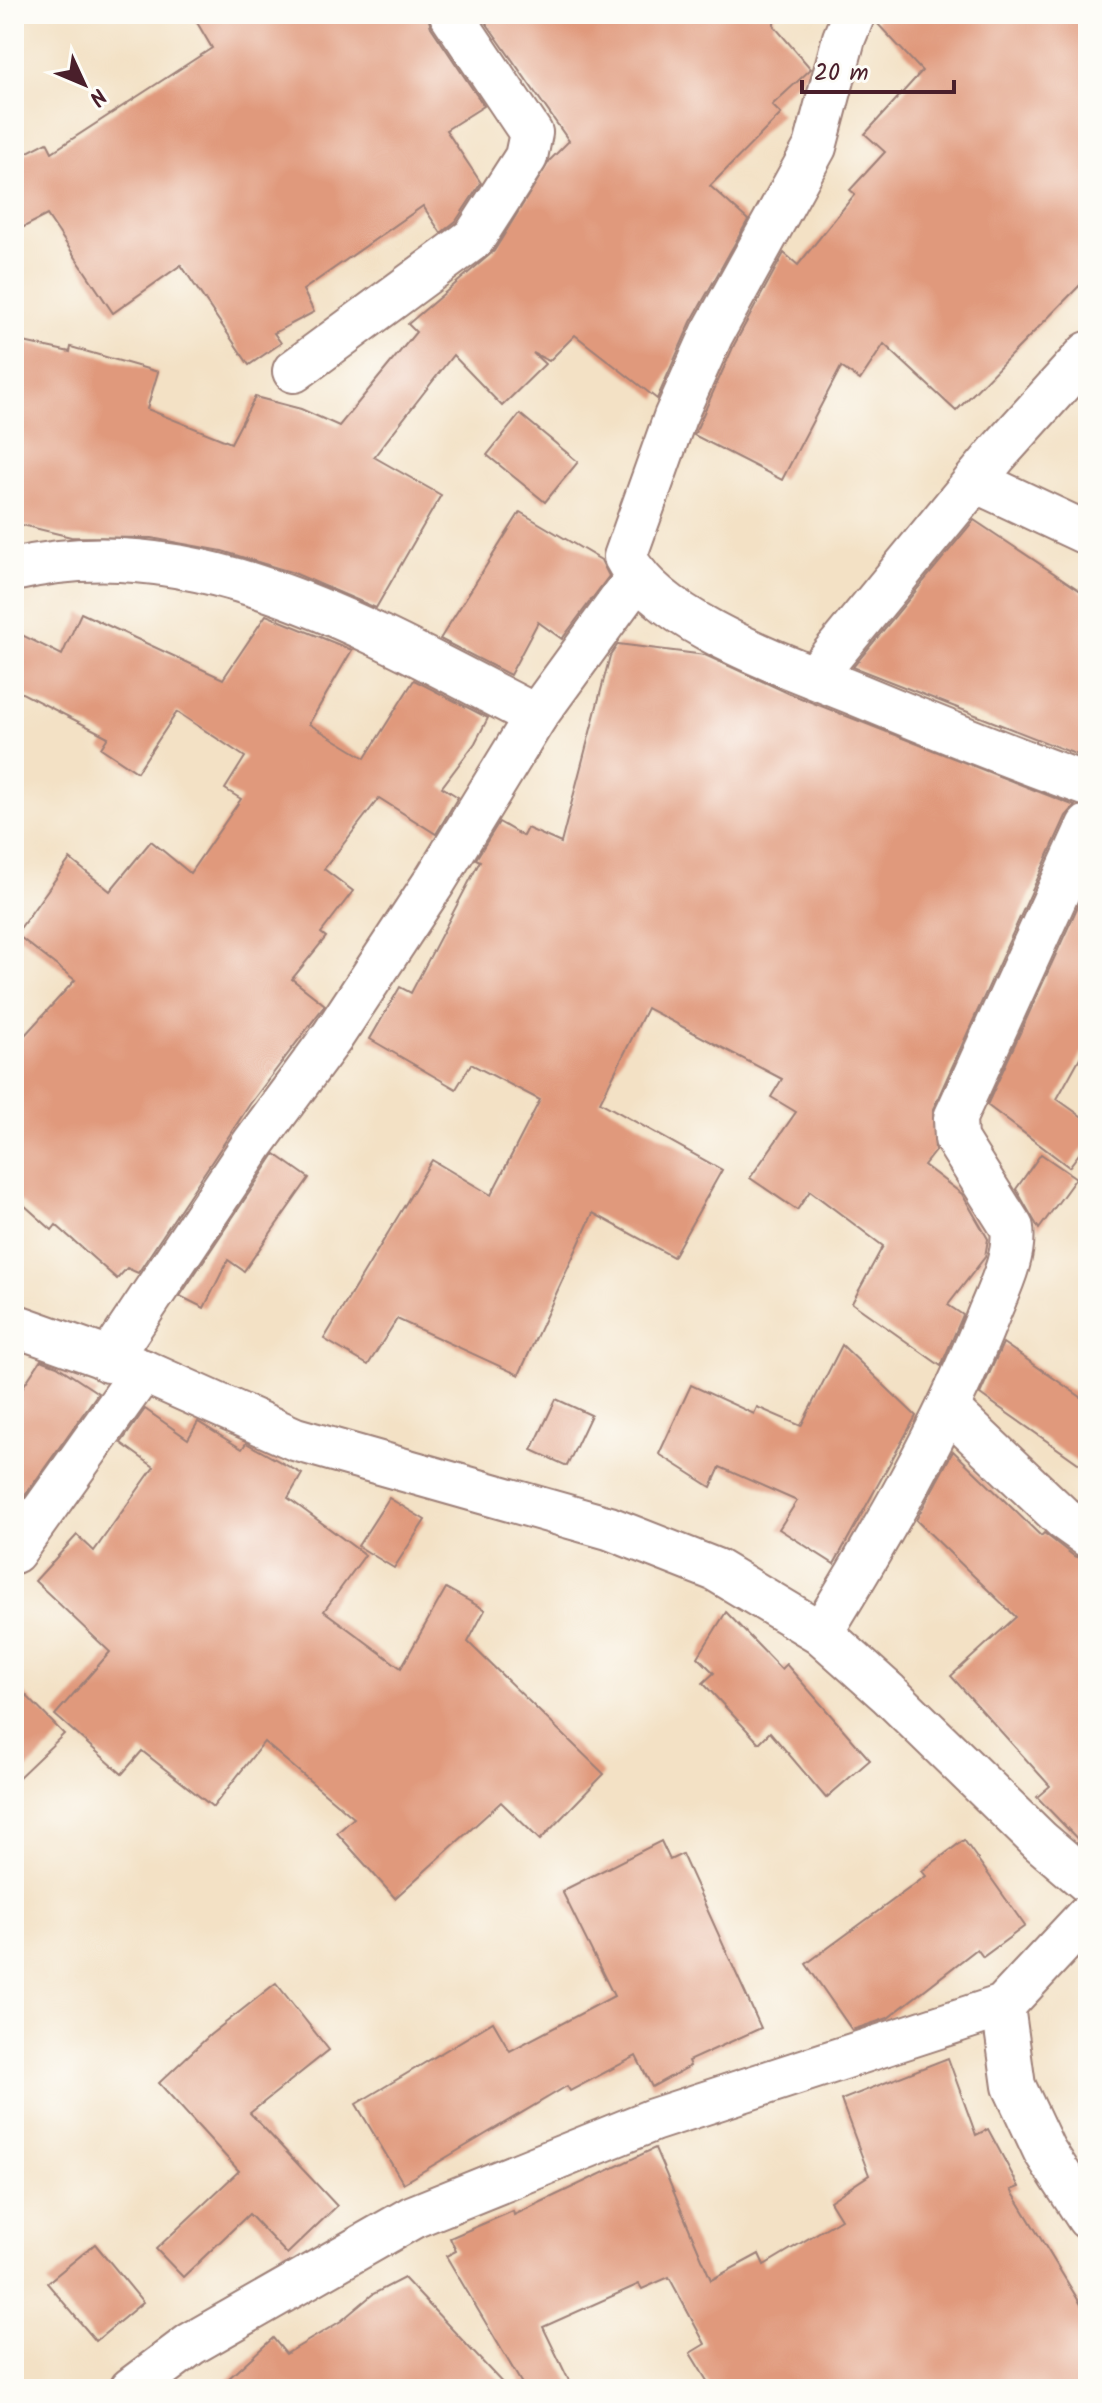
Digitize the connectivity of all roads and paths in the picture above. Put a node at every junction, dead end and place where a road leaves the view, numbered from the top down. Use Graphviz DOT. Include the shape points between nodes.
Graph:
graph roads {
  1 [pos="451,14"];
  2 [pos="816,14"];
  3 [pos="848,30"];
  4 [pos="1088,353"];
  5 [pos="294,371"];
  6 [pos="975,481"];
  7 [pos="1088,534"];
  8 [pos="14,570"];
  9 [pos="638,576"];
  10 [pos="814,677"];
  11 [pos="536,716"];
  12 [pos="1088,785"];
  13 [pos="1088,826"];
  14 [pos="14,1325"];
  15 [pos="125,1366"];
  16 [pos="949,1410"];
  17 [pos="1088,1536"];
  18 [pos="14,1552"];
  19 [pos="821,1633"];
  20 [pos="1088,1882"];
  21 [pos="1088,1915"];
  22 [pos="1003,2006"];
  23 [pos="1088,2218"];
  24 [pos="131,2389"];
  1 -- 5 [label="street" via="531,133 526,157 474,238"];
  2 -- 3 [label="street"];
  3 -- 9 [label="street" via="815,147 712,334 665,441 626,548 625,557"];
  4 -- 6 [label="street"];
  6 -- 7 [label="street"];
  6 -- 10 [label="street"];
  8 -- 11 [label="street" via="37,564 170,563 241,580 350,623"];
  9 -- 10 [label="street" via="681,614 770,661"];
  9 -- 11 [label="street"];
  10 -- 12 [label="street"];
  11 -- 15 [label="street" via="358,998 253,1144"];
  13 -- 16 [label="street" via="955,1118 956,1139 1012,1228 1014,1242"];
  14 -- 15 [label="street"];
  15 -- 18 [label="street"];
  15 -- 19 [label="street" via="295,1439 609,1528 716,1570"];
  16 -- 17 [label="street"];
  16 -- 19 [label="street"];
  19 -- 20 [label="street"];
  21 -- 22 [label="street"];
  22 -- 23 [label="street" via="1014,2086 1044,2150"];
  22 -- 24 [label="street" via="653,2120 413,2217 191,2344"];
}
